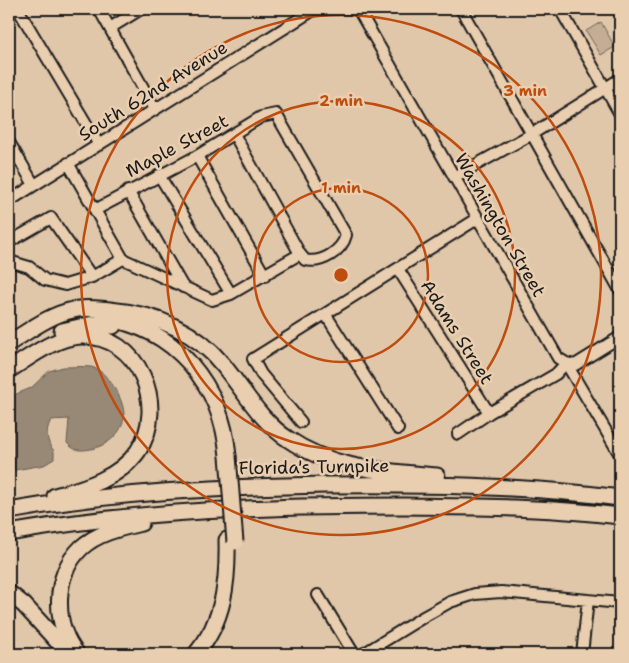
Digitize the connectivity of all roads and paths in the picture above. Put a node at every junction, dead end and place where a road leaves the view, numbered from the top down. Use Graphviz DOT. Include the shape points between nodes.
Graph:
graph roads {
  1 [pos="18,9"];
  2 [pos="99,9"];
  3 [pos="141,9"];
  4 [pos="315,9"];
  5 [pos="358,9"];
  6 [pos="461,9"];
  7 [pos="560,9"];
  8 [pos="110,28"];
  9 [pos="620,79"];
  10 [pos="605,88"];
  11 [pos="155,109"];
  12 [pos="620,114"];
  13 [pos="234,134"];
  14 [pos="532,134"];
  15 [pos="9,142"];
  16 [pos="99,145"];
  17 [pos="197,156"];
  18 [pos="68,163"];
  19 [pos="159,174"];
  20 [pos="454,177"];
  21 [pos="34,185"];
  22 [pos="128,191"];
  23 [pos="9,201"];
  24 [pos="95,210"];
  25 [pos="477,220"];
  26 [pos="9,242"];
  27 [pos="300,254"];
  28 [pos="123,259"];
  29 [pos="9,261"];
  30 [pos="398,269"];
  31 [pos="265,276"];
  32 [pos="92,277"];
  33 [pos="183,287"];
  34 [pos="620,290"];
  35 [pos="231,294"];
  36 [pos="326,315"];
  37 [pos="620,337"];
  38 [pos="9,343"];
  39 [pos="9,352"];
  40 [pos="9,361"];
  41 [pos="566,363"];
  42 [pos="9,370"];
  43 [pos="488,413"];
  44 [pos="301,422"];
  45 [pos="398,429"];
  46 [pos="458,434"];
  47 [pos="619,453"];
  48 [pos="225,456"];
  49 [pos="504,486"];
  50 [pos="620,498"];
  51 [pos="9,505"];
  52 [pos="9,511"];
  53 [pos="186,512"];
  54 [pos="620,516"];
  55 [pos="9,533"];
  56 [pos="231,541"];
  57 [pos="9,593"];
  58 [pos="318,595"];
  59 [pos="588,600"];
  60 [pos="620,603"];
  61 [pos="70,654"];
  62 [pos="77,654"];
  63 [pos="196,654"];
  64 [pos="205,654"];
  65 [pos="354,654"];
  66 [pos="363,654"];
  67 [pos="582,654"];
  1 -- 16 [label="street"];
  2 -- 8 [label="street"];
  3 -- 8 [label="street"];
  4 -- 11 [label="street, South 62nd Avenue"];
  5 -- 20 [label="street, Washington Street"];
  6 -- 14 [label="street"];
  7 -- 10 [label="street"];
  8 -- 11 [label="street"];
  9 -- 10 [label="street"];
  10 -- 12 [label="street"];
  10 -- 14 [label="street"];
  11 -- 16 [label="street, South 62nd Avenue"];
  13 -- 17 [label="street, Maple Street"];
  13 -- 27 [label="street"];
  13 -- 27 [label="street, Maple Street" via="262,117 276,114 346,235 343,244 327,257 310,261"];
  14 -- 20 [label="street"];
  14 -- 34 [label="street"];
  15 -- 21 [label="street"];
  16 -- 18 [label="street, South 62nd Avenue"];
  17 -- 19 [label="street, Maple Street"];
  17 -- 31 [label="street"];
  18 -- 21 [label="street, South 62nd Avenue"];
  18 -- 24 [label="street"];
  19 -- 22 [label="street, Maple Street"];
  19 -- 35 [label="street"];
  20 -- 25 [label="street, Washington Street"];
  21 -- 23 [label="street, South 62nd Avenue"];
  22 -- 24 [label="street, Maple Street"];
  22 -- 33 [label="street"];
  24 -- 28 [label="street"];
  25 -- 30 [label="street"];
  25 -- 41 [label="street, Washington Street" via="558,358"];
  26 -- 32 [label="street" via="51,218"];
  27 -- 31 [label="street"];
  28 -- 32 [label="street"];
  28 -- 33 [label="street"];
  29 -- 32 [label="street" via="29,267 45,280 65,285"];
  30 -- 36 [label="street"];
  30 -- 43 [label="street, Adams Street"];
  31 -- 35 [label="street"];
  33 -- 35 [label="street" via="212,300"];
  36 -- 44 [label="street" via="253,359 261,374"];
  36 -- 45 [label="street"];
  37 -- 41 [label="street" via="574,365"];
  38 -- 49 [label="highway" via="54,315 74,309 132,312 157,319 182,330 204,346 222,363 265,418 286,438 312,454 360,468 474,478"];
  39 -- 48 [label="highway" via="55,324 76,319 118,320 144,329 178,351 202,378 223,419"];
  40 -- 48 [label="highway" via="58,332 76,326 114,326 136,335 177,361 198,384 213,413"];
  41 -- 43 [label="street" via="556,374"];
  41 -- 47 [label="street, Washington Street"];
  42 -- 51 [label="highway" via="63,339 81,336 100,339 120,347 134,360 149,394 152,413 137,451 110,475 89,487"];
  43 -- 46 [label="street"];
  48 -- 56 [label="highway"];
  49 -- 50 [label="highway, Florida's Turnpike"];
  49 -- 52 [label="highway, Florida's Turnpike" via="399,484 203,489 92,499"];
  53 -- 54 [label="highway" via="302,506 460,507 530,508"];
  53 -- 55 [label="highway" via="88,521"];
  53 -- 62 [label="highway" via="117,529 98,536 81,549 69,566 62,586 60,607 65,633"];
  56 -- 63 [label="highway" via="225,595 213,630"];
  56 -- 64 [label="highway" via="235,571 230,607"];
  57 -- 61 [label="highway"];
  58 -- 65 [label="street"];
  59 -- 60 [label="street"];
  59 -- 66 [label="street" via="501,592 475,594 450,602"];
  59 -- 67 [label="street"];
}
